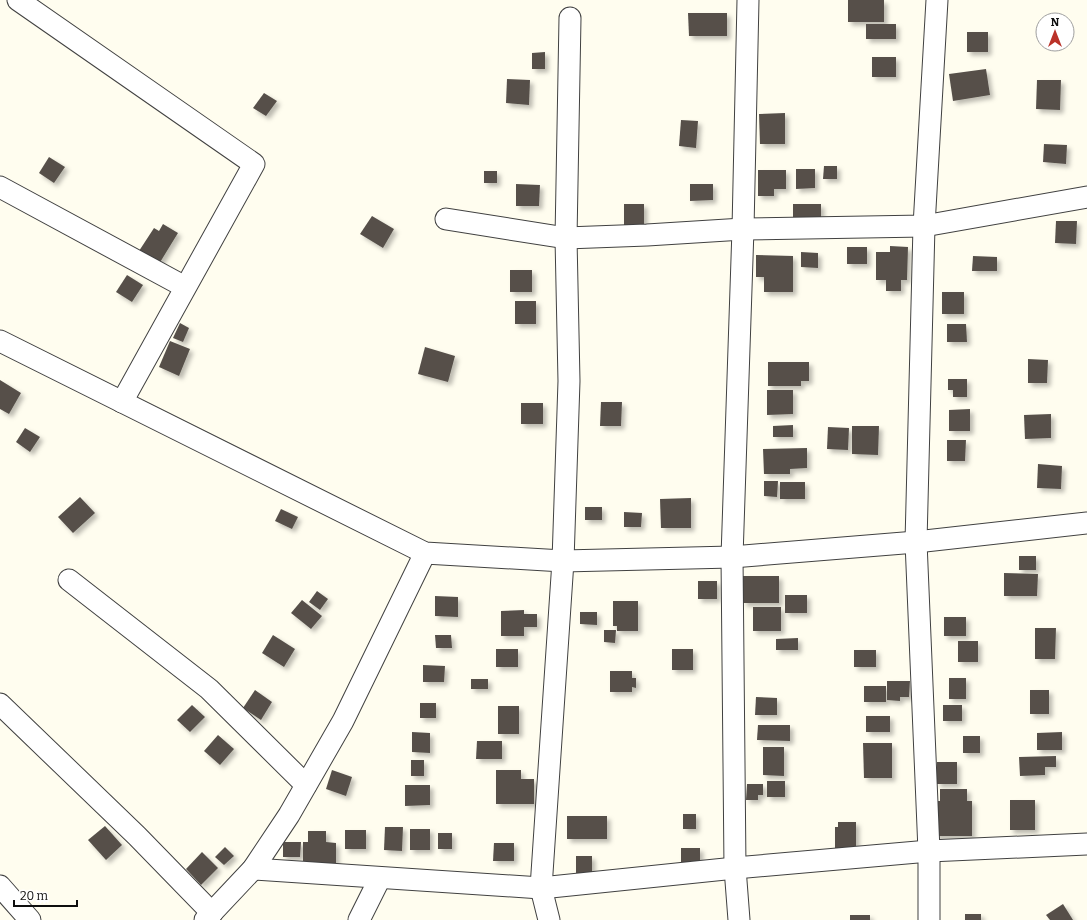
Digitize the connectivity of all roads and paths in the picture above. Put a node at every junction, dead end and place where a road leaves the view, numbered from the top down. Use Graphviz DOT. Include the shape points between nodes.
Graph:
graph roads {
  1 [pos="18,0"];
  2 [pos="748,0"];
  3 [pos="937,0"];
  4 [pos="570,18"];
  5 [pos="0,187"];
  6 [pos="1087,197"];
  7 [pos="446,219"];
  8 [pos="924,226"];
  9 [pos="743,229"];
  10 [pos="566,238"];
  11 [pos="185,288"];
  12 [pos="0,341"];
  13 [pos="122,402"];
  14 [pos="1087,523"];
  15 [pos="916,542"];
  16 [pos="425,553"];
  17 [pos="732,557"];
  18 [pos="563,561"];
  19 [pos="70,580"];
  20 [pos="0,704"];
  21 [pos="306,785"];
  22 [pos="1087,844"];
  23 [pos="929,851"];
  24 [pos="735,868"];
  25 [pos="253,869"];
  26 [pos="380,878"];
  27 [pos="0,886"];
  28 [pos="541,888"];
  29 [pos="217,913"];
  30 [pos="30,920"];
  31 [pos="359,920"];
  32 [pos="549,920"];
  33 [pos="739,920"];
  34 [pos="929,920"];
  1 -- 11 [label="street" via="254,164"];
  2 -- 9 [label="street"];
  3 -- 8 [label="street"];
  4 -- 10 [label="street"];
  5 -- 11 [label="street"];
  6 -- 8 [label="street"];
  7 -- 10 [label="street"];
  8 -- 9 [label="street"];
  8 -- 15 [label="street"];
  9 -- 10 [label="street"];
  9 -- 17 [label="street"];
  10 -- 18 [label="street" via="569,381"];
  11 -- 13 [label="street"];
  12 -- 13 [label="street"];
  13 -- 16 [label="street"];
  14 -- 15 [label="street"];
  15 -- 17 [label="street"];
  15 -- 23 [label="street"];
  16 -- 18 [label="street"];
  16 -- 21 [label="street" via="343,721"];
  17 -- 18 [label="street"];
  17 -- 24 [label="street"];
  18 -- 28 [label="street"];
  19 -- 21 [label="street" via="209,689"];
  20 -- 29 [label="street"];
  21 -- 25 [label="street"];
  22 -- 23 [label="street"];
  23 -- 24 [label="street"];
  23 -- 34 [label="street"];
  24 -- 28 [label="street"];
  24 -- 33 [label="street"];
  25 -- 26 [label="street"];
  25 -- 29 [label="street"];
  26 -- 28 [label="street"];
  26 -- 31 [label="street"];
  27 -- 30 [label="street"];
  28 -- 32 [label="street"];
}
